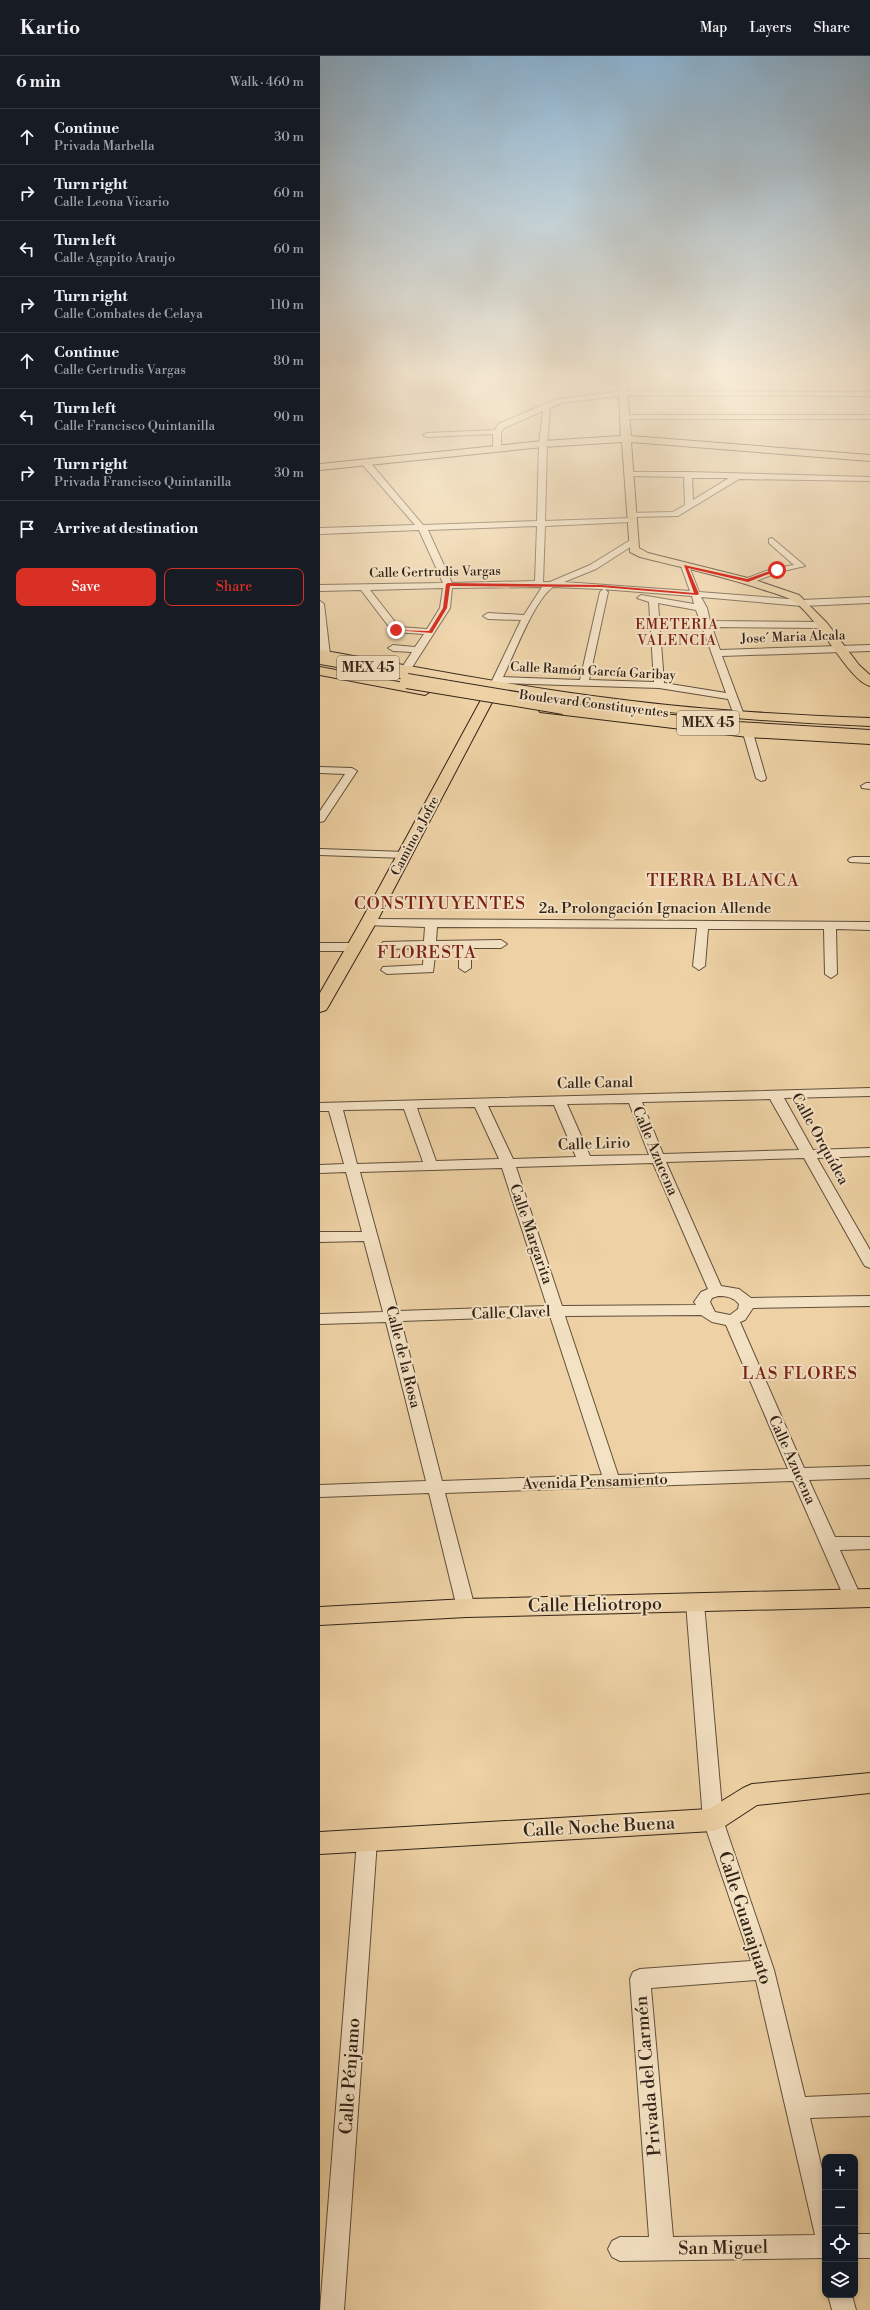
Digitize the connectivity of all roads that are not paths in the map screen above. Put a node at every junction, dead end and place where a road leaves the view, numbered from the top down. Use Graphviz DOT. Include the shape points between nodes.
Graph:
graph roads {
  1 [pos="381,481"];
  2 [pos="543,481"];
  3 [pos="630,481"];
  4 [pos="688,481"];
  5 [pos="729,481"];
  6 [pos="689,505"];
  7 [pos="631,517"];
  8 [pos="542,523"];
  9 [pos="419,527"];
  10 [pos="320,531"];
  11 [pos="772,541"];
  12 [pos="632,542"];
  13 [pos="685,566"];
  14 [pos="748,581"];
  15 [pos="448,584"];
  16 [pos="363,586"];
  17 [pos="544,586"];
  18 [pos="320,588"];
  19 [pos="604,592"];
  20 [pos="697,594"];
  21 [pos="653,600"];
  22 [pos="870,600"];
  23 [pos="802,603"];
  24 [pos="320,604"];
  25 [pos="702,608"];
  26 [pos="488,616"];
  27 [pos="527,618"];
  28 [pos="708,624"];
  29 [pos="823,625"];
  30 [pos="430,632"];
  31 [pos="393,648"];
  32 [pos="870,648"];
  33 [pos="840,649"];
  34 [pos="419,650"];
  35 [pos="718,653"];
  36 [pos="321,659"];
  37 [pos="855,668"];
  38 [pos="406,669"];
  39 [pos="320,671"];
  40 [pos="436,675"];
  41 [pos="497,682"];
  42 [pos="584,682"];
  43 [pos="870,682"];
  44 [pos="659,685"];
  45 [pos="416,689"];
  46 [pos="870,689"];
  47 [pos="734,698"];
  48 [pos="485,701"];
  49 [pos="739,715"];
  50 [pos="870,722"];
  51 [pos="870,728"];
  52 [pos="748,733"];
  53 [pos="870,734"];
  54 [pos="870,740"];
  55 [pos="320,770"];
  56 [pos="761,778"];
  57 [pos="320,819"];
  58 [pos="320,852"];
  59 [pos="405,855"];
  60 [pos="854,860"];
  61 [pos="870,860"];
  62 [pos="368,923"];
  63 [pos="430,924"];
  64 [pos="703,924"];
  65 [pos="830,926"];
  66 [pos="870,926"];
  67 [pos="465,944"];
  68 [pos="501,944"];
  69 [pos="388,945"];
  70 [pos="430,945"];
  71 [pos="320,947"];
  72 [pos="353,947"];
  73 [pos="699,966"];
  74 [pos="465,968"];
  75 [pos="387,970"];
  76 [pos="830,974"];
  77 [pos="320,1007"];
  78 [pos="870,1092"];
  79 [pos="775,1095"];
  80 [pos="634,1098"];
  81 [pos="559,1100"];
  82 [pos="480,1103"];
  83 [pos="409,1105"];
  84 [pos="328,1107"];
  85 [pos="870,1152"];
  86 [pos="808,1153"];
  87 [pos="658,1158"];
  88 [pos="585,1161"];
  89 [pos="508,1164"];
  90 [pos="431,1166"];
  91 [pos="352,1168"];
  92 [pos="320,1169"];
  93 [pos="370,1236"];
  94 [pos="320,1238"];
  95 [pos="870,1263"];
  96 [pos="716,1291"];
  97 [pos="870,1301"];
  98 [pos="747,1303"];
  99 [pos="703,1310"];
  100 [pos="558,1311"];
  101 [pos="392,1316"];
  102 [pos="320,1319"];
  103 [pos="730,1320"];
  104 [pos="870,1472"];
  105 [pos="798,1475"];
  106 [pos="612,1482"];
  107 [pos="436,1488"];
  108 [pos="320,1490"];
  109 [pos="870,1543"];
  110 [pos="830,1544"];
  111 [pos="862,1599"];
  112 [pos="694,1603"];
  113 [pos="466,1608"];
  114 [pos="320,1616"];
  115 [pos="870,1783"];
  116 [pos="713,1820"];
  117 [pos="367,1841"];
  118 [pos="320,1843"];
  119 [pos="764,1970"];
  120 [pos="870,2105"];
  121 [pos="796,2108"];
  122 [pos="824,2226"];
  123 [pos="822,2246"];
  124 [pos="858,2246"];
  125 [pos="870,2246"];
  126 [pos="620,2249"];
  127 [pos="662,2249"];
  128 [pos="841,2298"];
  129 [pos="332,2310"];
  130 [pos="844,2310"];
  1 -- 9 [label="street"];
  2 -- 8 [label="street"];
  3 -- 7 [label="main road"];
  4 -- 6 [label="street"];
  5 -- 6 [label="street"];
  6 -- 7 [label="street" via="675,514"];
  7 -- 8 [label="street"];
  7 -- 12 [label="main road"];
  8 -- 9 [label="street"];
  8 -- 17 [label="street"];
  9 -- 10 [label="street"];
  9 -- 15 [label="street" via="426,533"];
  11 -- 14 [label="street" via="801,566 777,570"];
  12 -- 13 [label="main road" via="634,550 638,553"];
  12 -- 17 [label="street" via="593,567"];
  13 -- 14 [label="main road"];
  13 -- 20 [label="street"];
  14 -- 23 [label="main road" via="788,593"];
  15 -- 16 [label="street, Calle Gertrudis Vargas"];
  15 -- 17 [label="street, Calle Gertrudis Vargas"];
  15 -- 30 [label="street" via="445,608"];
  16 -- 18 [label="street, Calle Gertrudis Vargas"];
  16 -- 30 [label="street" via="396,630"];
  17 -- 19 [label="street"];
  17 -- 20 [label="street" via="601,586"];
  17 -- 27 [label="street"];
  19 -- 21 [label="street"];
  19 -- 42 [label="street"];
  20 -- 23 [label="street"];
  20 -- 25 [label="street"];
  21 -- 25 [label="street"];
  21 -- 44 [label="street"];
  22 -- 23 [label="street"];
  23 -- 29 [label="main road"];
  24 -- 36 [label="street"];
  25 -- 28 [label="street"];
  26 -- 27 [label="street"];
  27 -- 41 [label="street"];
  28 -- 29 [label="street"];
  28 -- 35 [label="street"];
  29 -- 33 [label="main road"];
  30 -- 34 [label="street"];
  31 -- 34 [label="street"];
  32 -- 33 [label="street, Jose´ Maria Alcala"];
  33 -- 35 [label="street, Jose´ Maria Alcala"];
  33 -- 37 [label="main road"];
  34 -- 38 [label="street"];
  35 -- 47 [label="street"];
  36 -- 38 [label="main road"];
  36 -- 51 [label="highway, Boulevard Constituyentes / MEX 45" via="476,688 613,707 739,720"];
  36 -- 53 [label="highway, Boulevard Constituyentes / MEX 45, bridge" via="517,700 610,713 737,726"];
  37 -- 43 [label="main road"];
  37 -- 46 [label="main road" via="858,677"];
  38 -- 40 [label="main road"];
  39 -- 45 [label="main road"];
  40 -- 41 [label="main road"];
  40 -- 45 [label="street" via="432,683"];
  41 -- 42 [label="street, Calle Ramón García Garibay"];
  41 -- 48 [label="main road, Camino a Jofre"];
  41 -- 49 [label="main road" via="616,703"];
  42 -- 44 [label="street, Calle Ramón García Garibay"];
  44 -- 47 [label="street, Calle Ramón García Garibay"];
  45 -- 48 [label="main road"];
  47 -- 49 [label="street"];
  48 -- 52 [label="main road" via="606,718"];
  48 -- 59 [label="main road, Camino a Jofre"];
  49 -- 50 [label="main road"];
  52 -- 54 [label="main road"];
  52 -- 56 [label="street"];
  55 -- 57 [label="street" via="352,771"];
  58 -- 59 [label="street"];
  59 -- 62 [label="main road, Camino a Jofre"];
  60 -- 61 [label="street"];
  62 -- 63 [label="street, 2a. Prolongación Ignacion Allende"];
  62 -- 72 [label="main road, Camino a Jofre"];
  63 -- 64 [label="street, 2a. Prolongación Ignacion Allende"];
  63 -- 70 [label="street"];
  64 -- 65 [label="street, 2a. Prolongación Ignacion Allende"];
  64 -- 73 [label="street"];
  65 -- 66 [label="street, 2a. Prolongación Ignacion Allende"];
  65 -- 76 [label="street"];
  67 -- 68 [label="street"];
  67 -- 70 [label="street"];
  67 -- 74 [label="street"];
  69 -- 70 [label="street"];
  70 -- 75 [label="street" via="429,969"];
  71 -- 72 [label="street"];
  72 -- 77 [label="main road, Camino a Jofre"];
  78 -- 79 [label="street, Calle Canal"];
  79 -- 80 [label="street, Calle Canal"];
  79 -- 86 [label="street, Calle Orquídea"];
  80 -- 81 [label="street, Calle Canal"];
  80 -- 87 [label="street, Calle Azucena"];
  81 -- 82 [label="street, Calle Canal"];
  81 -- 88 [label="street"];
  82 -- 83 [label="street, Calle Canal"];
  82 -- 89 [label="street, Calle Margarita"];
  83 -- 84 [label="street, Calle Canal"];
  83 -- 90 [label="street"];
  84 -- 91 [label="street, Calle de la Rosa"];
  85 -- 86 [label="street, Calle Lirio"];
  86 -- 87 [label="street, Calle Lirio"];
  86 -- 95 [label="street, Calle Orquídea"];
  87 -- 88 [label="street, Calle Lirio"];
  87 -- 96 [label="street, Calle Azucena"];
  88 -- 89 [label="street, Calle Lirio"];
  89 -- 90 [label="street, Calle Lirio"];
  89 -- 100 [label="street, Calle Margarita"];
  90 -- 91 [label="street, Calle Lirio"];
  91 -- 92 [label="street, Calle Lirio"];
  91 -- 93 [label="street, Calle de la Rosa"];
  93 -- 94 [label="street"];
  93 -- 101 [label="street, Calle de la Rosa"];
  96 -- 98 [label="street" via="729,1291 741,1295"];
  96 -- 99 [label="street" via="704,1299"];
  97 -- 98 [label="street"];
  98 -- 103 [label="street" via="743,1314"];
  99 -- 100 [label="street, Calle Clavel"];
  99 -- 103 [label="street" via="719,1320"];
  100 -- 101 [label="street, Calle Clavel"];
  100 -- 106 [label="street, Calle Margarita"];
  101 -- 102 [label="street, Calle Clavel"];
  101 -- 107 [label="street, Calle de la Rosa"];
  103 -- 105 [label="street, Calle Azucena"];
  104 -- 105 [label="street, Avenida Pensamiento"];
  105 -- 106 [label="street, Avenida Pensamiento"];
  105 -- 110 [label="street, Calle Azucena"];
  106 -- 107 [label="street, Avenida Pensamiento"];
  107 -- 108 [label="street, Avenida Pensamiento"];
  107 -- 113 [label="street, Calle de la Rosa"];
  109 -- 110 [label="street"];
  110 -- 111 [label="street, Calle Azucena"];
  111 -- 112 [label="main road, Calle Heliotropo"];
  112 -- 113 [label="main road, Calle Heliotropo"];
  112 -- 116 [label="street, Calle Guanajuato"];
  113 -- 114 [label="main road, Calle Heliotropo"];
  115 -- 116 [label="main road, Calle Noche Buena" via="752,1795"];
  116 -- 117 [label="main road, Calle Noche Buena"];
  116 -- 119 [label="street, Calle Guanajuato"];
  117 -- 118 [label="main road, Calle Noche Buena"];
  117 -- 129 [label="street, Calle Pénjamo"];
  119 -- 121 [label="street, Calle Guanajuato"];
  119 -- 127 [label="street, Privada del Carmén" via="640,1979"];
  120 -- 121 [label="street"];
  121 -- 122 [label="street, Calle Guanajuato"];
  123 -- 127 [label="street, San Miguel"];
  124 -- 125 [label="street"];
  126 -- 127 [label="street, San Miguel"];
  128 -- 130 [label="street"];
}
